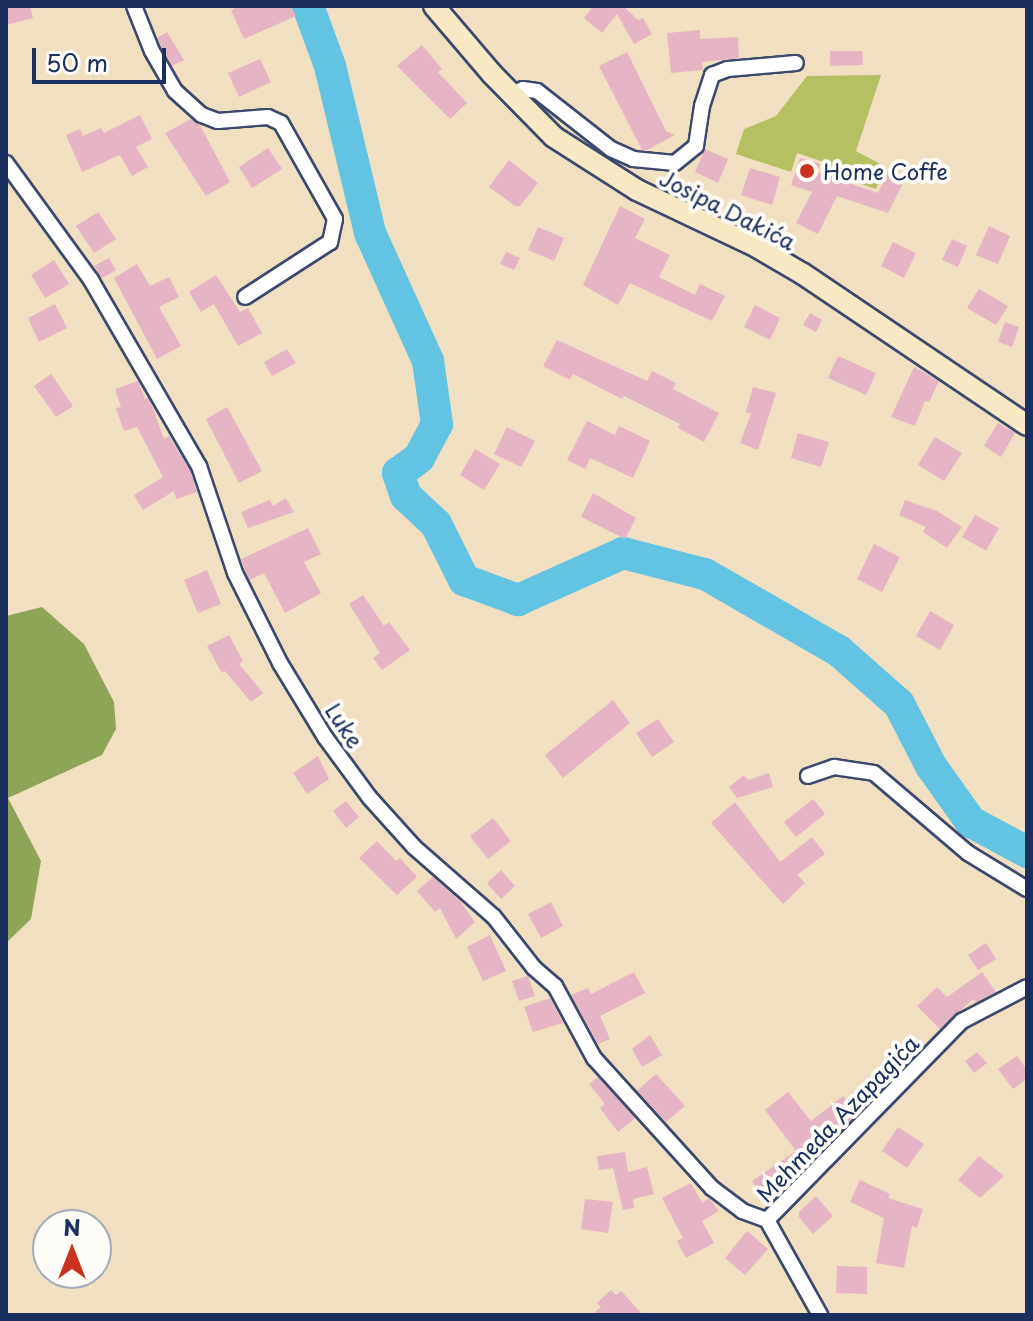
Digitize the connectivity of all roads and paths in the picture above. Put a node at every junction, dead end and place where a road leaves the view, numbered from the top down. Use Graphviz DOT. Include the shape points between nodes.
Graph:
graph roads {
  1 [pos="134,6"];
  2 [pos="434,6"];
  3 [pos="796,63"];
  4 [pos="512,94"];
  5 [pos="6,163"];
  6 [pos="245,297"];
  7 [pos="1027,425"];
  8 [pos="808,776"];
  9 [pos="1027,889"];
  10 [pos="1027,987"];
  11 [pos="767,1220"];
  12 [pos="820,1315"];
  1 -- 6 [label="street" via="175,91 202,115 218,121 268,117 281,123 335,219 330,242"];
  2 -- 4 [label="main road, Josipa Dakića"];
  3 -- 4 [label="street" via="712,75 696,146 675,163 633,159 611,149 537,91"];
  4 -- 7 [label="main road, Josipa Dakića" via="554,137 597,165 803,274"];
  5 -- 11 [label="street, Luke" via="91,280 199,466 235,573 325,737 414,847 494,917 555,986 594,1058 712,1188 742,1211"];
  8 -- 9 [label="street" via="834,767 874,773 968,853"];
  10 -- 11 [label="street, Mehmeda Azapagića" via="962,1021"];
  11 -- 12 [label="street, Mehmeda Azapagića"];
}
